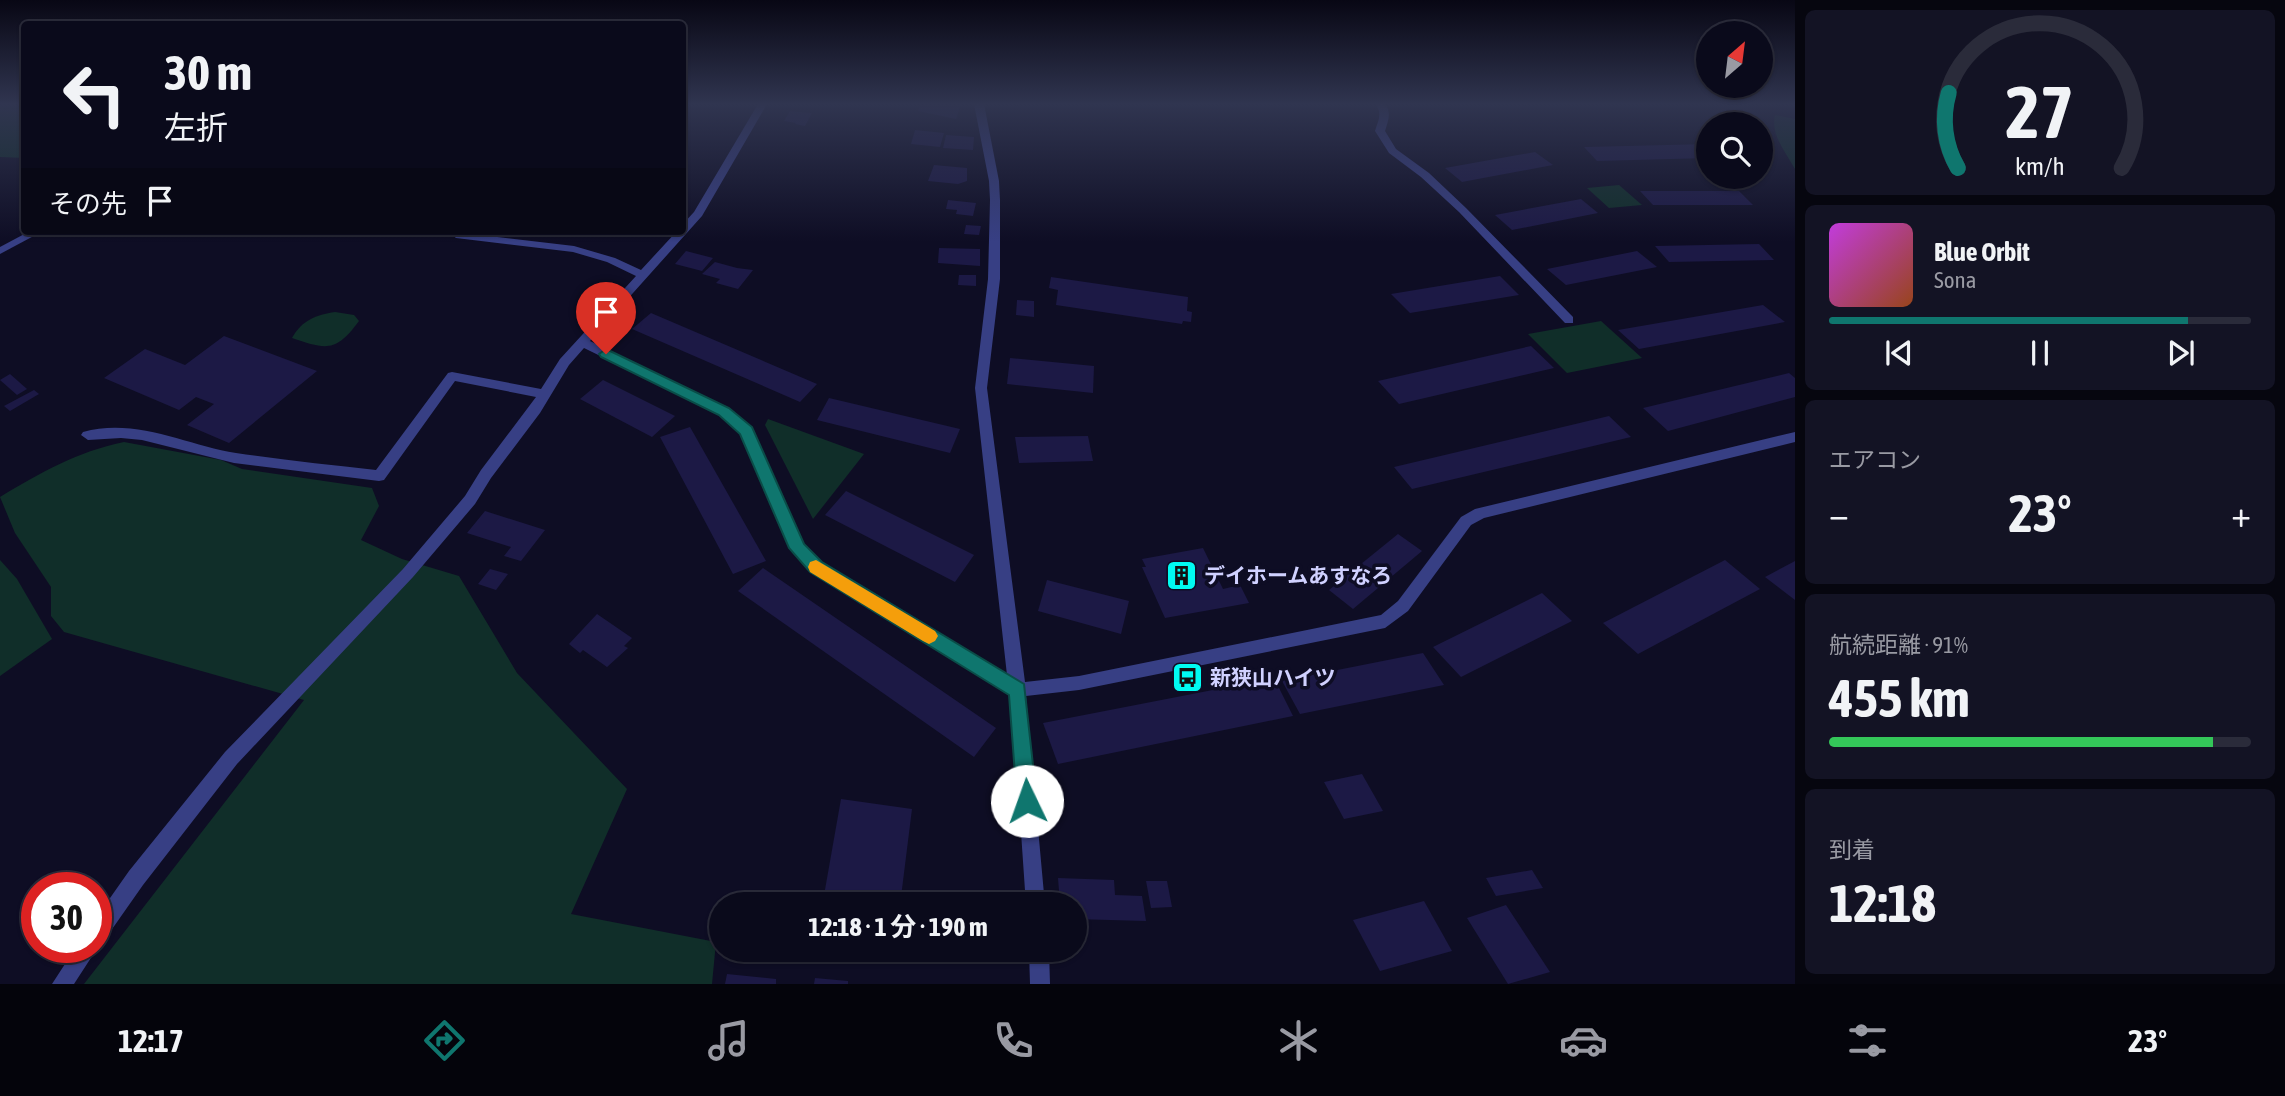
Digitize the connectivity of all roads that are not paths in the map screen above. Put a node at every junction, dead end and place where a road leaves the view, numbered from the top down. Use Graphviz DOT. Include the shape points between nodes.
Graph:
graph roads {
  1 [pos="736,150"];
  2 [pos="988,150"];
  3 [pos="1392,150"];
  4 [pos="686,228"];
  5 [pos="30,235"];
  6 [pos="464,235"];
  7 [pos="679,235"];
  8 [pos="0,251"];
  9 [pos="644,275"];
  10 [pos="1569,320"];
  11 [pos="582,342"];
  12 [pos="545,394"];
  13 [pos="88,435"];
  14 [pos="1795,437"];
  15 [pos="1018,690"];
  16 [pos="1035,892"];
  17 [pos="112,912"];
  18 [pos="1039,962"];
  19 [pos="77,963"];
  20 [pos="62,984"];
  21 [pos="1040,984"];
  1 -- 4 [label="street"];
  2 -- 15 [label="street" via="995,200 994,279 981,388"];
  3 -- 10 [label="street" via="1466,212"];
  5 -- 8 [label="street"];
  6 -- 9 [label="street" via="573,249"];
  7 -- 9 [label="street"];
  9 -- 11 [label="street"];
  11 -- 12 [label="street"];
  11 -- 15 [label="street" via="724,411 746,431 798,548 816,567"];
  12 -- 13 [label="street" via="452,376 379,476 234,458 142,435"];
  12 -- 17 [label="street" via="470,500 408,573 231,758"];
  14 -- 15 [label="street" via="1480,513 1466,522 1403,606 1385,621 1079,683"];
  15 -- 16 [label="street"];
  18 -- 21 [label="street"];
  19 -- 20 [label="street"];
}
